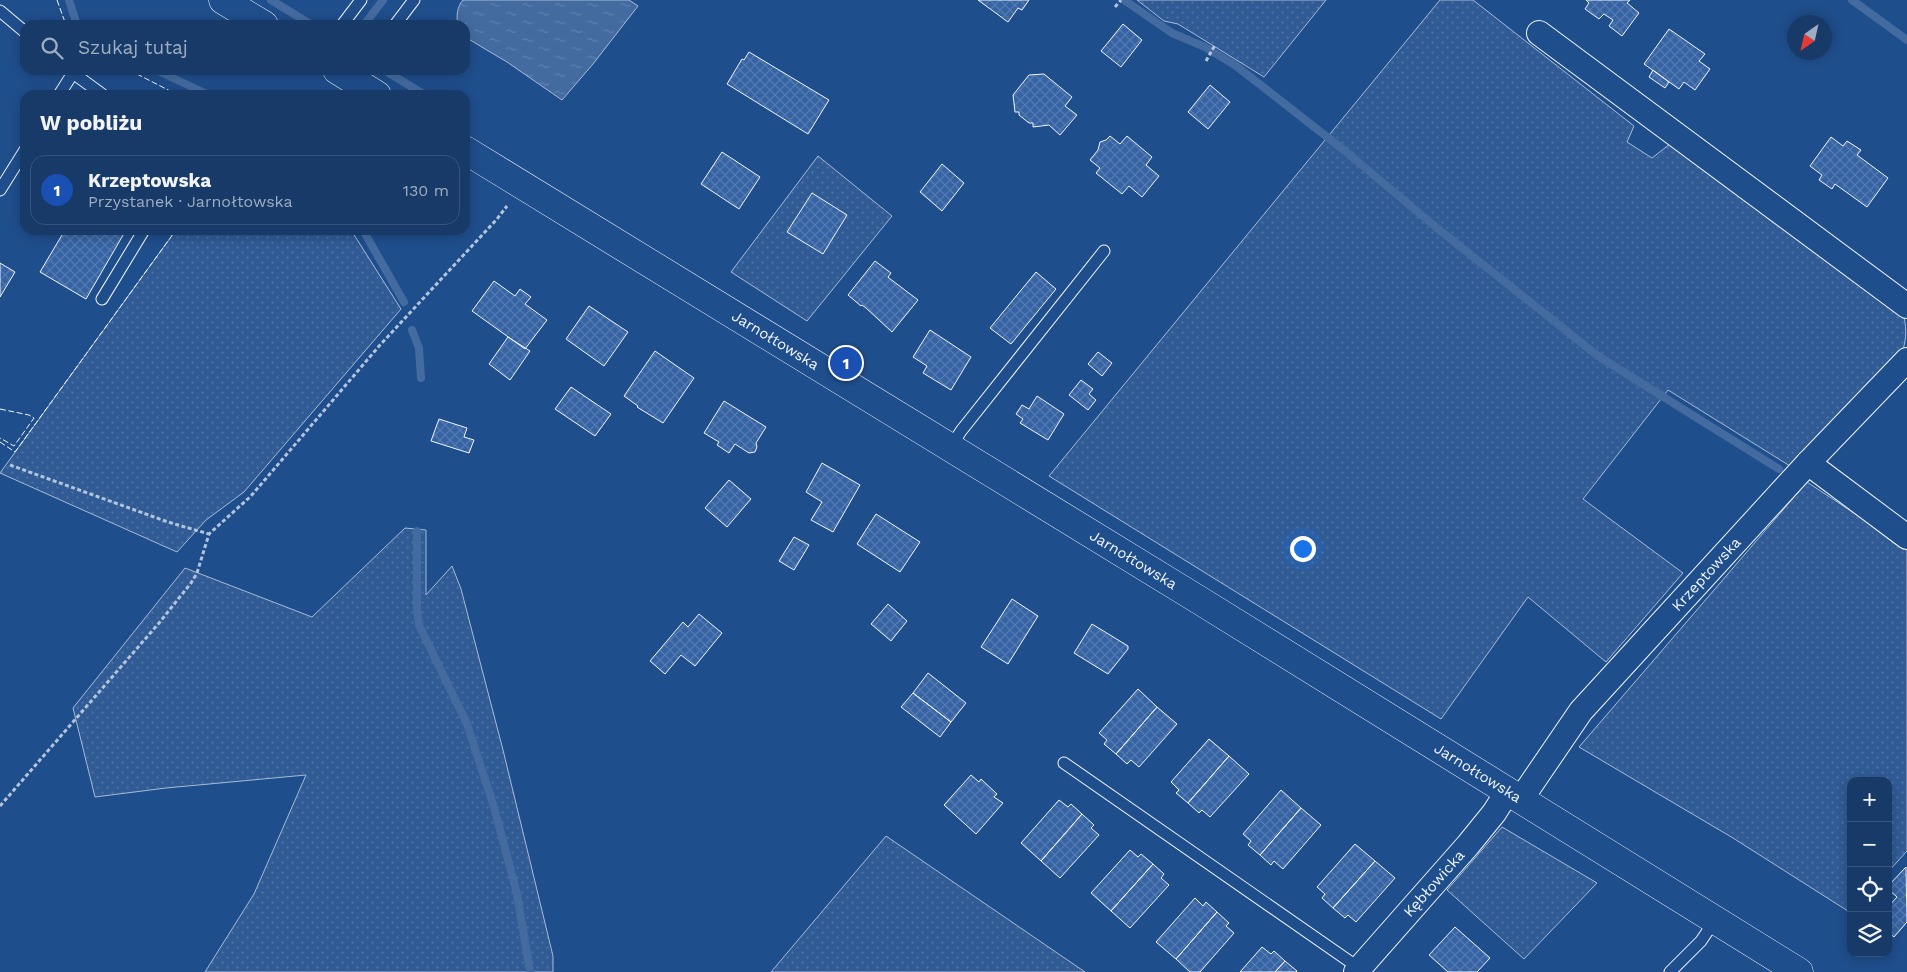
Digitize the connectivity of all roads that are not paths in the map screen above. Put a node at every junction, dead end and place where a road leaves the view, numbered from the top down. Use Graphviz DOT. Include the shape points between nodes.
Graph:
graph roads {
  1 [pos="223,0"];
  2 [pos="361,0"];
  3 [pos="414,0"];
  4 [pos="0,11"];
  5 [pos="256,20"];
  6 [pos="346,20"];
  7 [pos="399,20"];
  8 [pos="20,28"];
  9 [pos="1539,33"];
  10 [pos="69,75"];
  11 [pos="75,75"];
  12 [pos="62,90"];
  13 [pos="96,90"];
  14 [pos="470,153"];
  15 [pos="20,158"];
  16 [pos="0,190"];
  17 [pos="141,235"];
  18 [pos="1104,251"];
  19 [pos="102,299"];
  20 [pos="1907,306"];
  21 [pos="1907,360"];
  22 [pos="950,448"];
  23 [pos="1808,463"];
  24 [pos="1907,537"];
  25 [pos="1064,763"];
  26 [pos="1514,795"];
  27 [pos="1715,920"];
  28 [pos="1357,970"];
  29 [pos="1670,972"];
  30 [pos="1799,972"];
  1 -- 5 [label="street"];
  2 -- 6 [label="lane"];
  3 -- 7 [label="lane"];
  4 -- 8 [label="lane"];
  9 -- 20 [label="street"];
  10 -- 12 [label="lane"];
  11 -- 13 [label="lane"];
  14 -- 22 [label="street, Jarnołtowska"];
  15 -- 16 [label="lane"];
  17 -- 19 [label="lane"];
  18 -- 22 [label="lane"];
  21 -- 23 [label="street, Krzeptowska"];
  22 -- 26 [label="street, Jarnołtowska"];
  23 -- 24 [label="street"];
  23 -- 26 [label="street, Krzeptowska" via="1581,711"];
  25 -- 28 [label="lane"];
  26 -- 27 [label="street, Jarnołtowska"];
  26 -- 28 [label="street, Kębłowicka" via="1494,813"];
  27 -- 29 [label="lane" via="1701,941"];
  27 -- 30 [label="street, Jarnołtowska"];
}
